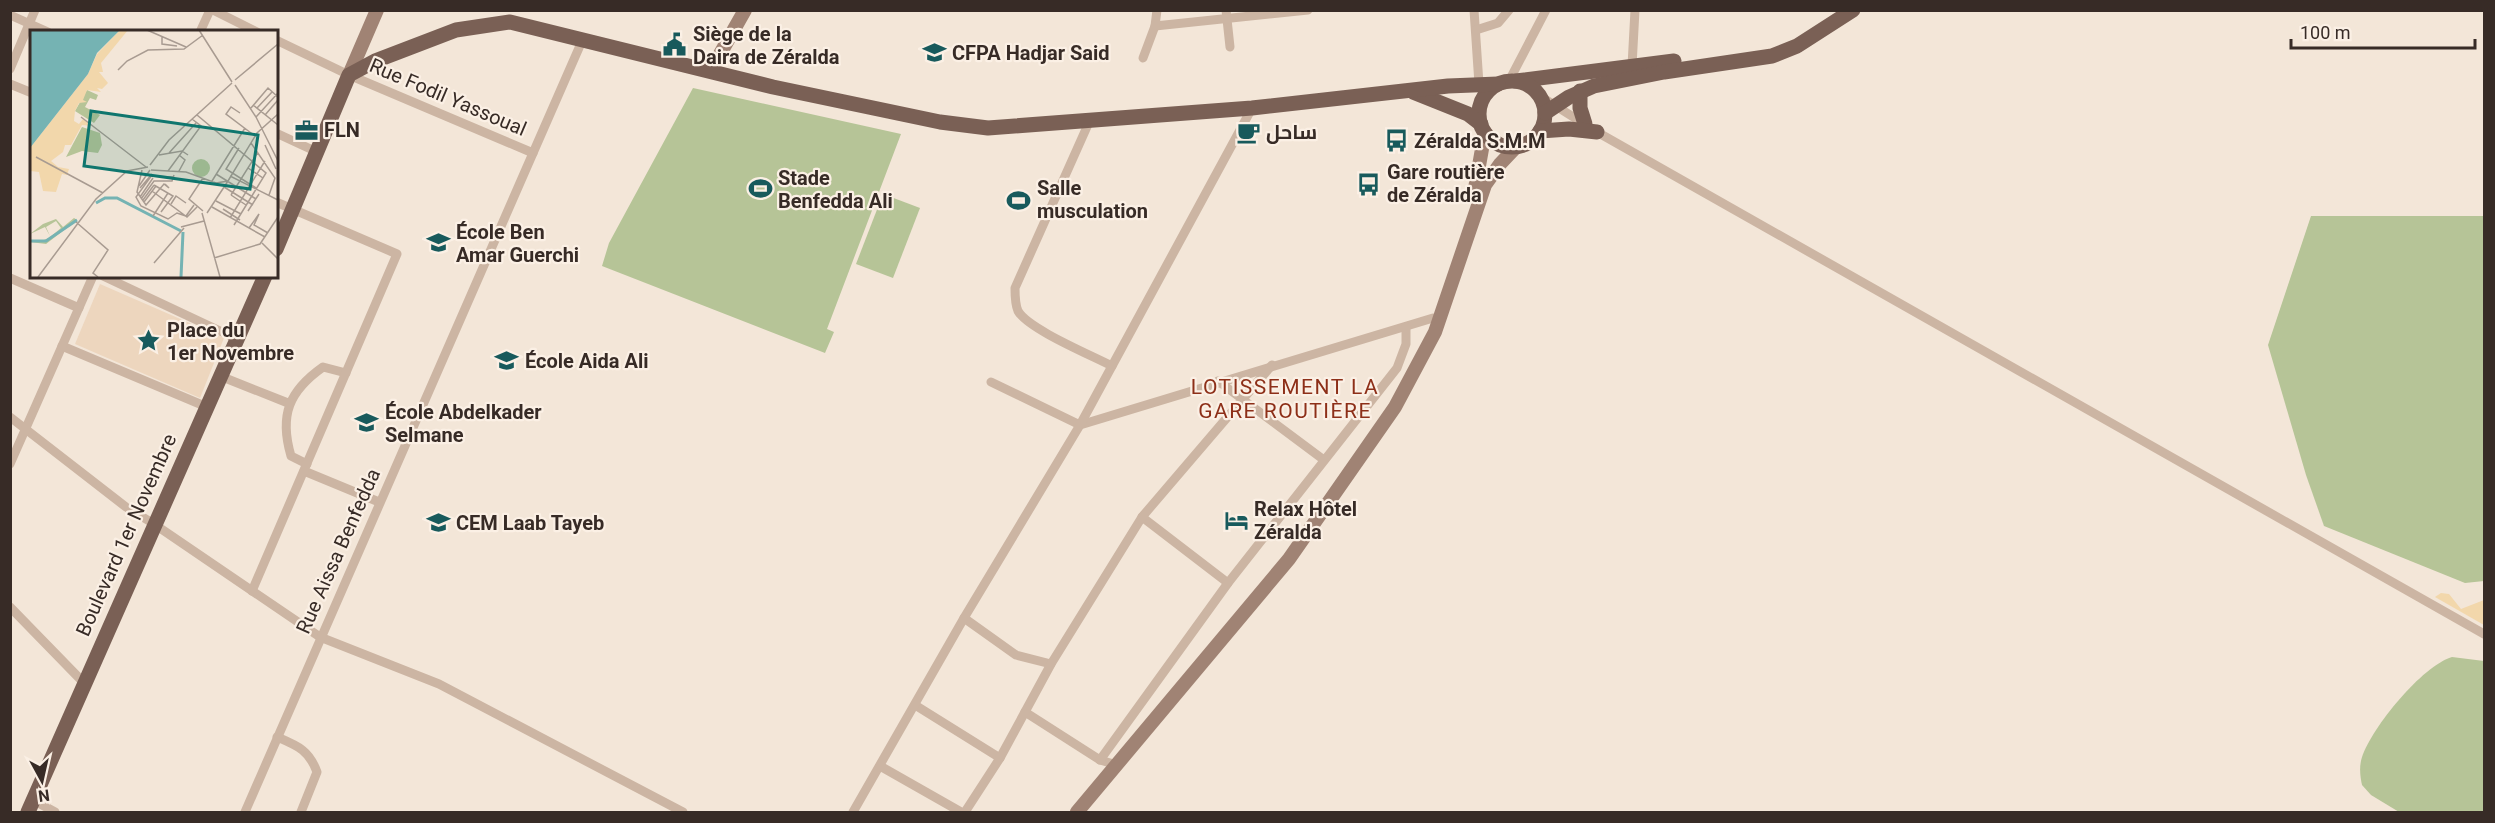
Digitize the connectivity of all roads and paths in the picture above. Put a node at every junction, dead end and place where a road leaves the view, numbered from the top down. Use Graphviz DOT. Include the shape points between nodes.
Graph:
graph roads {
  1 [pos="35,10"];
  2 [pos="211,10"];
  3 [pos="376,10"];
  4 [pos="745,10"];
  5 [pos="1156,10"];
  6 [pos="1308,10"];
  7 [pos="1474,10"];
  8 [pos="1509,10"];
  9 [pos="1546,10"];
  10 [pos="1635,10"];
  11 [pos="1853,10"];
  12 [pos="1279,12"];
  13 [pos="10,15"];
  14 [pos="1226,15"];
  15 [pos="29,23"];
  16 [pos="1155,26"];
  17 [pos="44,30"];
  18 [pos="201,30"];
  19 [pos="253,30"];
  20 [pos="1476,30"];
  21 [pos="1820,31"];
  22 [pos="278,41"];
  23 [pos="582,41"];
  24 [pos="1230,47"];
  25 [pos="1143,58"];
  26 [pos="1632,66"];
  27 [pos="10,69"];
  28 [pos="711,70"];
  29 [pos="349,75"];
  30 [pos="1508,82"];
  31 [pos="10,84"];
  32 [pos="1479,84"];
  33 [pos="1580,91"];
  34 [pos="30,92"];
  35 [pos="1413,92"];
  36 [pos="1252,108"];
  37 [pos="1550,110"];
  38 [pos="1090,120"];
  39 [pos="1483,128"];
  40 [pos="1591,128"];
  41 [pos="1540,131"];
  42 [pos="278,135"];
  43 [pos="1518,146"];
  44 [pos="317,152"];
  45 [pos="533,153"];
  46 [pos="278,203"];
  47 [pos="293,209"];
  48 [pos="278,244"];
  49 [pos="10,278"];
  50 [pos="92,278"];
  51 [pos="107,278"];
  52 [pos="264,278"];
  53 [pos="79,308"];
  54 [pos="1434,318"];
  55 [pos="1406,327"];
  56 [pos="237,339"];
  57 [pos="62,346"];
  58 [pos="1425,347"];
  59 [pos="1272,365"];
  60 [pos="1112,366"];
  61 [pos="346,373"];
  62 [pos="220,376"];
  63 [pos="1218,381"];
  64 [pos="991,382"];
  65 [pos="1243,399"];
  66 [pos="288,403"];
  67 [pos="207,407"];
  68 [pos="10,417"];
  69 [pos="1080,425"];
  70 [pos="26,429"];
  71 [pos="1324,460"];
  72 [pos="10,464"];
  73 [pos="305,467"];
  74 [pos="379,502"];
  75 [pos="1142,517"];
  76 [pos="154,524"];
  77 [pos="1228,583"];
  78 [pos="252,591"];
  79 [pos="10,607"];
  80 [pos="964,618"];
  81 [pos="2484,634"];
  82 [pos="320,637"];
  83 [pos="1051,664"];
  84 [pos="84,683"];
  85 [pos="915,705"];
  86 [pos="1025,711"];
  87 [pos="277,737"];
  88 [pos="1000,758"];
  89 [pos="1100,760"];
  90 [pos="1117,765"];
  91 [pos="880,766"];
  92 [pos="31,806"];
  93 [pos="55,813"];
  94 [pos="245,813"];
  95 [pos="301,813"];
  96 [pos="683,813"];
  97 [pos="854,813"];
  98 [pos="963,813"];
  99 [pos="1077,813"];
  1 -- 15 [label="street"];
  2 -- 18 [label="street"];
  2 -- 19 [label="street"];
  3 -- 29 [label="main road"];
  4 -- 28 [label="main road"];
  5 -- 16 [label="street"];
  6 -- 12 [label="street"];
  7 -- 20 [label="street"];
  8 -- 20 [label="street" via="1498,23"];
  9 -- 30 [label="street"];
  10 -- 26 [label="street"];
  11 -- 21 [label="main road"];
  12 -- 14 [label="street"];
  13 -- 15 [label="street"];
  14 -- 16 [label="street"];
  14 -- 24 [label="street"];
  15 -- 17 [label="street"];
  15 -- 27 [label="street"];
  16 -- 25 [label="street"];
  20 -- 32 [label="street"];
  21 -- 26 [label="main road" via="1751,52"];
  21 -- 33 [label="main road" via="1772,56 1653,74"];
  22 -- 29 [label="street, Rue Fodil Yassoual"];
  23 -- 28 [label="main road"];
  23 -- 29 [label="main road" via="510,22 456,30"];
  23 -- 45 [label="street, Rue Aissa Benfedda"];
  26 -- 30 [label="main road"];
  28 -- 38 [label="main road" via="772,87 968,126"];
  29 -- 44 [label="main road"];
  29 -- 45 [label="street, Rue Fodil Yassoual"];
  30 -- 32 [label="main road"];
  30 -- 37 [label="main road" via="1533,89"];
  30 -- 39 [label="main road" via="1484,97 1480,105"];
  31 -- 34 [label="street"];
  32 -- 35 [label="main road"];
  33 -- 37 [label="main road"];
  33 -- 40 [label="main road" via="1580,108"];
  35 -- 36 [label="main road"];
  35 -- 39 [label="main road" via="1468,114"];
  36 -- 38 [label="main road"];
  36 -- 60 [label="street"];
  37 -- 40 [label="street"];
  37 -- 41 [label="main road"];
  38 -- 60 [label="street" via="1015,288 1016,302 1029,324"];
  39 -- 43 [label="main road" via="1499,144"];
  39 -- 54 [label="main road" via="1477,183"];
  40 -- 41 [label="main road"];
  40 -- 81 [label="street"];
  41 -- 43 [label="main road" via="1534,139"];
  42 -- 44 [label="street"];
  43 -- 58 [label="main road" via="1485,185 1443,311"];
  44 -- 47 [label="main road"];
  45 -- 74 [label="street, Rue Aissa Benfedda"];
  46 -- 47 [label="street"];
  47 -- 48 [label="main road"];
  47 -- 61 [label="street" via="397,254"];
  49 -- 53 [label="street"];
  50 -- 53 [label="street"];
  51 -- 56 [label="street"];
  52 -- 56 [label="main road, Boulevard 1er Novembre"];
  53 -- 57 [label="street"];
  54 -- 55 [label="street"];
  54 -- 58 [label="main road"];
  55 -- 59 [label="street"];
  55 -- 71 [label="street" via="1404,352 1397,368"];
  56 -- 62 [label="main road, Boulevard 1er Novembre"];
  57 -- 67 [label="street"];
  57 -- 70 [label="street"];
  58 -- 90 [label="main road" via="1395,406 1289,559"];
  59 -- 63 [label="street"];
  59 -- 65 [label="street"];
  60 -- 69 [label="street"];
  61 -- 66 [label="street" via="323,367"];
  61 -- 73 [label="street"];
  62 -- 66 [label="street"];
  62 -- 67 [label="main road, Boulevard 1er Novembre"];
  63 -- 65 [label="street"];
  63 -- 69 [label="street"];
  64 -- 69 [label="street"];
  65 -- 71 [label="street"];
  65 -- 75 [label="street"];
  66 -- 73 [label="street" via="291,456"];
  67 -- 76 [label="main road, Boulevard 1er Novembre"];
  68 -- 70 [label="street"];
  69 -- 80 [label="street"];
  70 -- 72 [label="street"];
  70 -- 76 [label="street" via="126,507"];
  71 -- 77 [label="street"];
  73 -- 74 [label="street"];
  73 -- 78 [label="street"];
  74 -- 82 [label="street, Rue Aissa Benfedda"];
  75 -- 77 [label="street"];
  75 -- 83 [label="street"];
  76 -- 78 [label="street"];
  76 -- 84 [label="main road, Boulevard 1er Novembre"];
  77 -- 89 [label="street"];
  78 -- 82 [label="street"];
  79 -- 84 [label="street"];
  80 -- 83 [label="street" via="1016,655"];
  80 -- 85 [label="street"];
  82 -- 87 [label="street, Rue Aissa Benfedda"];
  82 -- 96 [label="street" via="439,684"];
  83 -- 86 [label="street"];
  84 -- 92 [label="main road, Boulevard 1er Novembre"];
  85 -- 88 [label="street"];
  85 -- 91 [label="street"];
  86 -- 88 [label="street"];
  86 -- 89 [label="street"];
  87 -- 94 [label="street, Rue Aissa Benfedda"];
  87 -- 95 [label="street" via="304,749 317,772"];
  88 -- 98 [label="street"];
  89 -- 90 [label="street"];
  90 -- 99 [label="main road"];
  91 -- 97 [label="street"];
  91 -- 98 [label="street"];
  92 -- 93 [label="street"];
}
